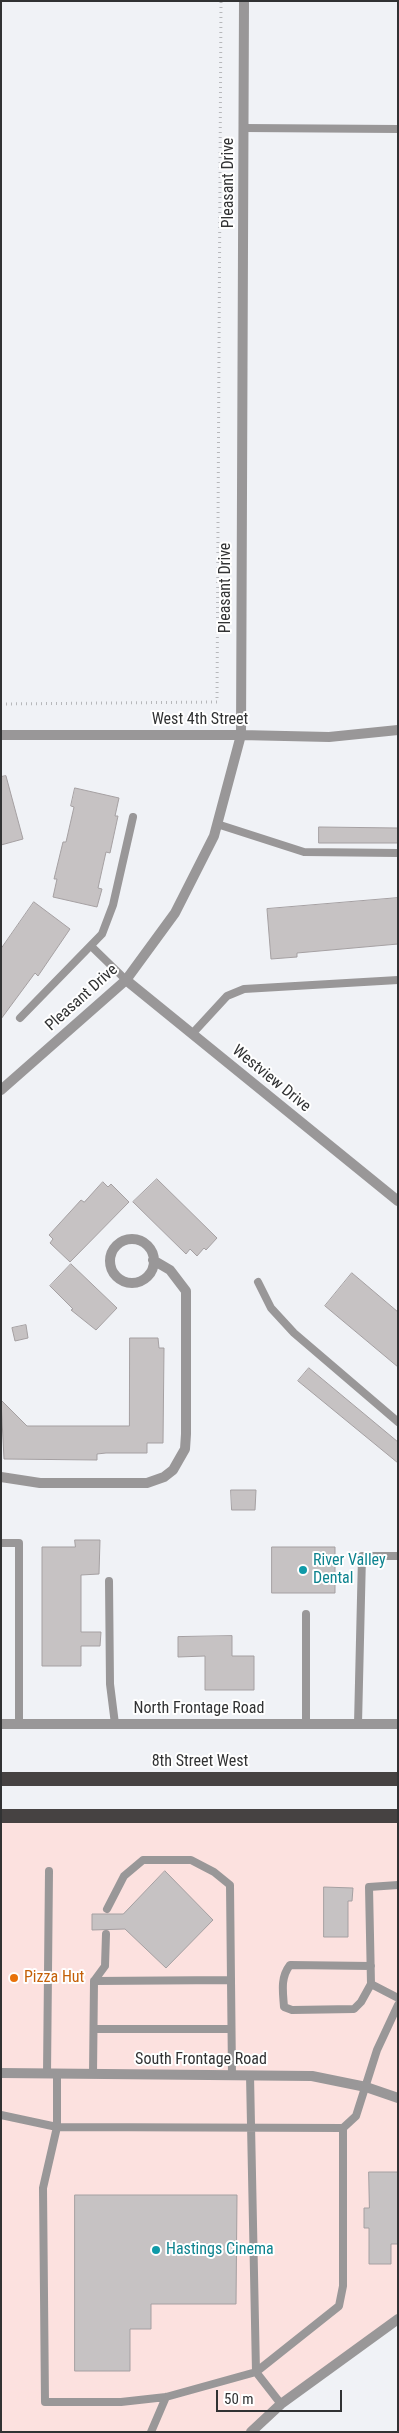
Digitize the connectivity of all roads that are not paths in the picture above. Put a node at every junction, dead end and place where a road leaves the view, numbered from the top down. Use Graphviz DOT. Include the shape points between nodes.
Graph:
graph roads {
  1 [pos="244,1"];
  2 [pos="244,128"];
  3 [pos="398,129"];
  4 [pos="398,730"];
  5 [pos="1,735"];
  6 [pos="241,735"];
  7 [pos="134,817"];
  8 [pos="218,824"];
  9 [pos="398,853"];
  10 [pos="91,946"];
  11 [pos="126,980"];
  12 [pos="398,980"];
  13 [pos="20,1018"];
  14 [pos="192,1034"];
  15 [pos="1,1090"];
  16 [pos="398,1201"];
  17 [pos="154,1260"];
  18 [pos="258,1282"];
  19 [pos="398,1422"];
  20 [pos="1,1478"];
  21 [pos="1,1543"];
  22 [pos="398,1556"];
  23 [pos="109,1580"];
  24 [pos="306,1614"];
  25 [pos="1,1724"];
  26 [pos="19,1724"];
  27 [pos="115,1724"];
  28 [pos="306,1724"];
  29 [pos="358,1724"];
  30 [pos="398,1724"];
  31 [pos="1,1779"];
  32 [pos="398,1779"];
  33 [pos="1,1816"];
  34 [pos="398,1816"];
  35 [pos="49,1871"];
  36 [pos="398,1885"];
  37 [pos="107,1909"];
  38 [pos="106,1934"];
  39 [pos="371,1966"];
  40 [pos="231,1980"];
  41 [pos="94,1981"];
  42 [pos="371,1984"];
  43 [pos="398,1998"];
  44 [pos="398,2005"];
  45 [pos="94,2028"];
  46 [pos="231,2028"];
  47 [pos="52,2073"];
  48 [pos="1,2074"];
  49 [pos="93,2074"];
  50 [pos="232,2075"];
  51 [pos="250,2075"];
  52 [pos="366,2087"];
  53 [pos="398,2098"];
  54 [pos="1,2115"];
  55 [pos="57,2127"];
  56 [pos="251,2127"];
  57 [pos="343,2128"];
  58 [pos="398,2319"];
  59 [pos="256,2372"];
  60 [pos="166,2397"];
  61 [pos="281,2404"];
  62 [pos="151,2432"];
  63 [pos="251,2432"];
  1 -- 2 [label="street, Pleasant Drive"];
  2 -- 3 [label="lane"];
  2 -- 6 [label="street, Pleasant Drive"];
  4 -- 6 [label="street, West 4th Street" via="329,737"];
  5 -- 6 [label="street, West 4th Street"];
  6 -- 8 [label="street, Pleasant Drive"];
  7 -- 10 [label="lane" via="114,905 102,934"];
  8 -- 9 [label="lane" via="304,852"];
  8 -- 11 [label="street, Pleasant Drive" via="176,913"];
  10 -- 11 [label="lane"];
  10 -- 13 [label="lane"];
  11 -- 14 [label="street, Westview Drive"];
  11 -- 15 [label="street, Pleasant Drive"];
  12 -- 14 [label="lane" via="244,989 227,996"];
  14 -- 16 [label="street, Westview Drive"];
  17 -- 17 [label="street" via="144,1242 130,1239 118,1244 110,1257 110,1264 117,1277 131,1282 145,1278"];
  17 -- 20 [label="street" via="170,1270 186,1291 185,1450 173,1470 148,1483 40,1483"];
  18 -- 19 [label="lane" via="271,1308 294,1333"];
  21 -- 26 [label="lane" via="19,1543"];
  22 -- 29 [label="lane" via="362,1556"];
  23 -- 27 [label="lane" via="110,1684"];
  24 -- 28 [label="lane"];
  25 -- 26 [label="street, North Frontage Road"];
  26 -- 27 [label="street, North Frontage Road"];
  27 -- 28 [label="street, North Frontage Road"];
  28 -- 29 [label="street, North Frontage Road"];
  29 -- 30 [label="street, North Frontage Road"];
  31 -- 32 [label="highway, 8th Street West"];
  33 -- 34 [label="highway"];
  35 -- 47 [label="lane"];
  36 -- 39 [label="lane" via="369,1887"];
  37 -- 40 [label="lane" via="124,1876 144,1860 192,1860 214,1872 230,1884"];
  38 -- 41 [label="lane" via="105,1966"];
  39 -- 42 [label="lane"];
  39 -- 42 [label="lane" via="290,1965 282,1984 284,2007 292,2010 354,2009"];
  40 -- 41 [label="lane"];
  40 -- 46 [label="lane"];
  41 -- 45 [label="lane"];
  42 -- 43 [label="lane"];
  44 -- 52 [label="lane" via="376,2050"];
  45 -- 46 [label="lane"];
  45 -- 49 [label="lane"];
  46 -- 50 [label="lane"];
  47 -- 48 [label="street, South Frontage Road"];
  47 -- 49 [label="street, South Frontage Road"];
  47 -- 55 [label="lane"];
  49 -- 50 [label="street, South Frontage Road"];
  50 -- 51 [label="street, South Frontage Road"];
  51 -- 52 [label="street, South Frontage Road" via="312,2076"];
  51 -- 56 [label="lane"];
  52 -- 53 [label="street, South Frontage Road"];
  52 -- 57 [label="lane" via="356,2116"];
  54 -- 55 [label="lane"];
  55 -- 56 [label="lane"];
  55 -- 60 [label="lane" via="43,2188 45,2402 121,2402"];
  56 -- 57 [label="lane"];
  56 -- 59 [label="lane"];
  57 -- 59 [label="lane" via="343,2286 339,2306"];
  58 -- 61 [label="street"];
  59 -- 60 [label="lane"];
  59 -- 61 [label="lane"];
  60 -- 62 [label="lane"];
  61 -- 63 [label="street"];
}
